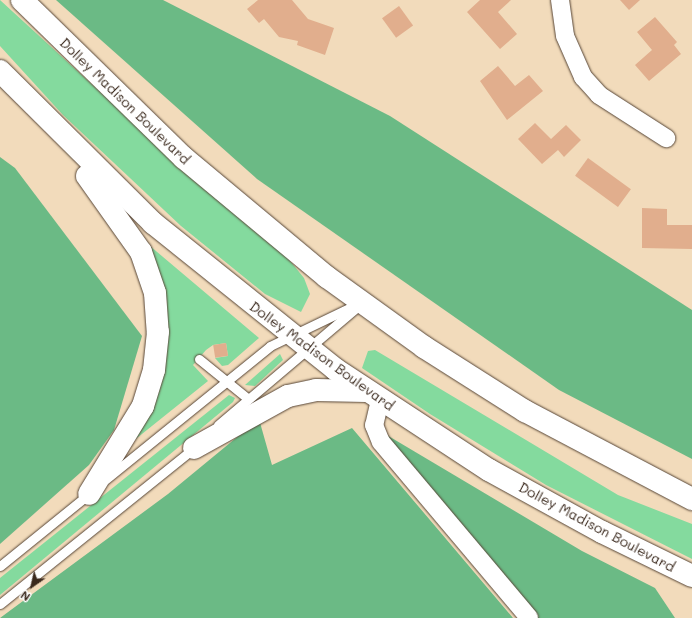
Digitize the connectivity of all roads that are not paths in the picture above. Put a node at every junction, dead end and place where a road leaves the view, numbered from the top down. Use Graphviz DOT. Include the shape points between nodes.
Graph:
graph roads {
  1 [pos="22,0"];
  2 [pos="560,0"];
  3 [pos="0,71"];
  4 [pos="44,119"];
  5 [pos="666,138"];
  6 [pos="362,303"];
  7 [pos="290,334"];
  8 [pos="308,348"];
  9 [pos="199,359"];
  10 [pos="226,381"];
  11 [pos="373,395"];
  12 [pos="247,398"];
  13 [pos="194,448"];
  14 [pos="89,494"];
  15 [pos="692,499"];
  16 [pos="0,566"];
  17 [pos="692,576"];
  18 [pos="0,604"];
  19 [pos="529,618"];
  1 -- 6 [label="main road, Dolley Madison Boulevard" via="204,176"];
  2 -- 5 [label="street" via="565,36 583,77 599,95"];
  3 -- 4 [label="main road, Dolley Madison Boulevard"];
  4 -- 7 [label="main road, Dolley Madison Boulevard" via="153,224"];
  4 -- 14 [label="main road" via="135,242 148,267 156,300 156,358 147,395 131,429"];
  6 -- 7 [label="lane"];
  6 -- 8 [label="lane"];
  6 -- 15 [label="main road, Dolley Madison Boulevard" via="525,411"];
  7 -- 8 [label="main road, Dolley Madison Boulevard"];
  7 -- 10 [label="lane"];
  8 -- 11 [label="main road, Dolley Madison Boulevard"];
  8 -- 12 [label="lane"];
  9 -- 10 [label="lane"];
  10 -- 12 [label="lane"];
  10 -- 14 [label="lane"];
  11 -- 13 [label="main road" via="316,390 288,396"];
  11 -- 17 [label="main road, Dolley Madison Boulevard" via="545,501"];
  11 -- 19 [label="street" via="374,425 381,442"];
  12 -- 13 [label="lane"];
  13 -- 18 [label="lane"];
  14 -- 16 [label="lane"];
}
